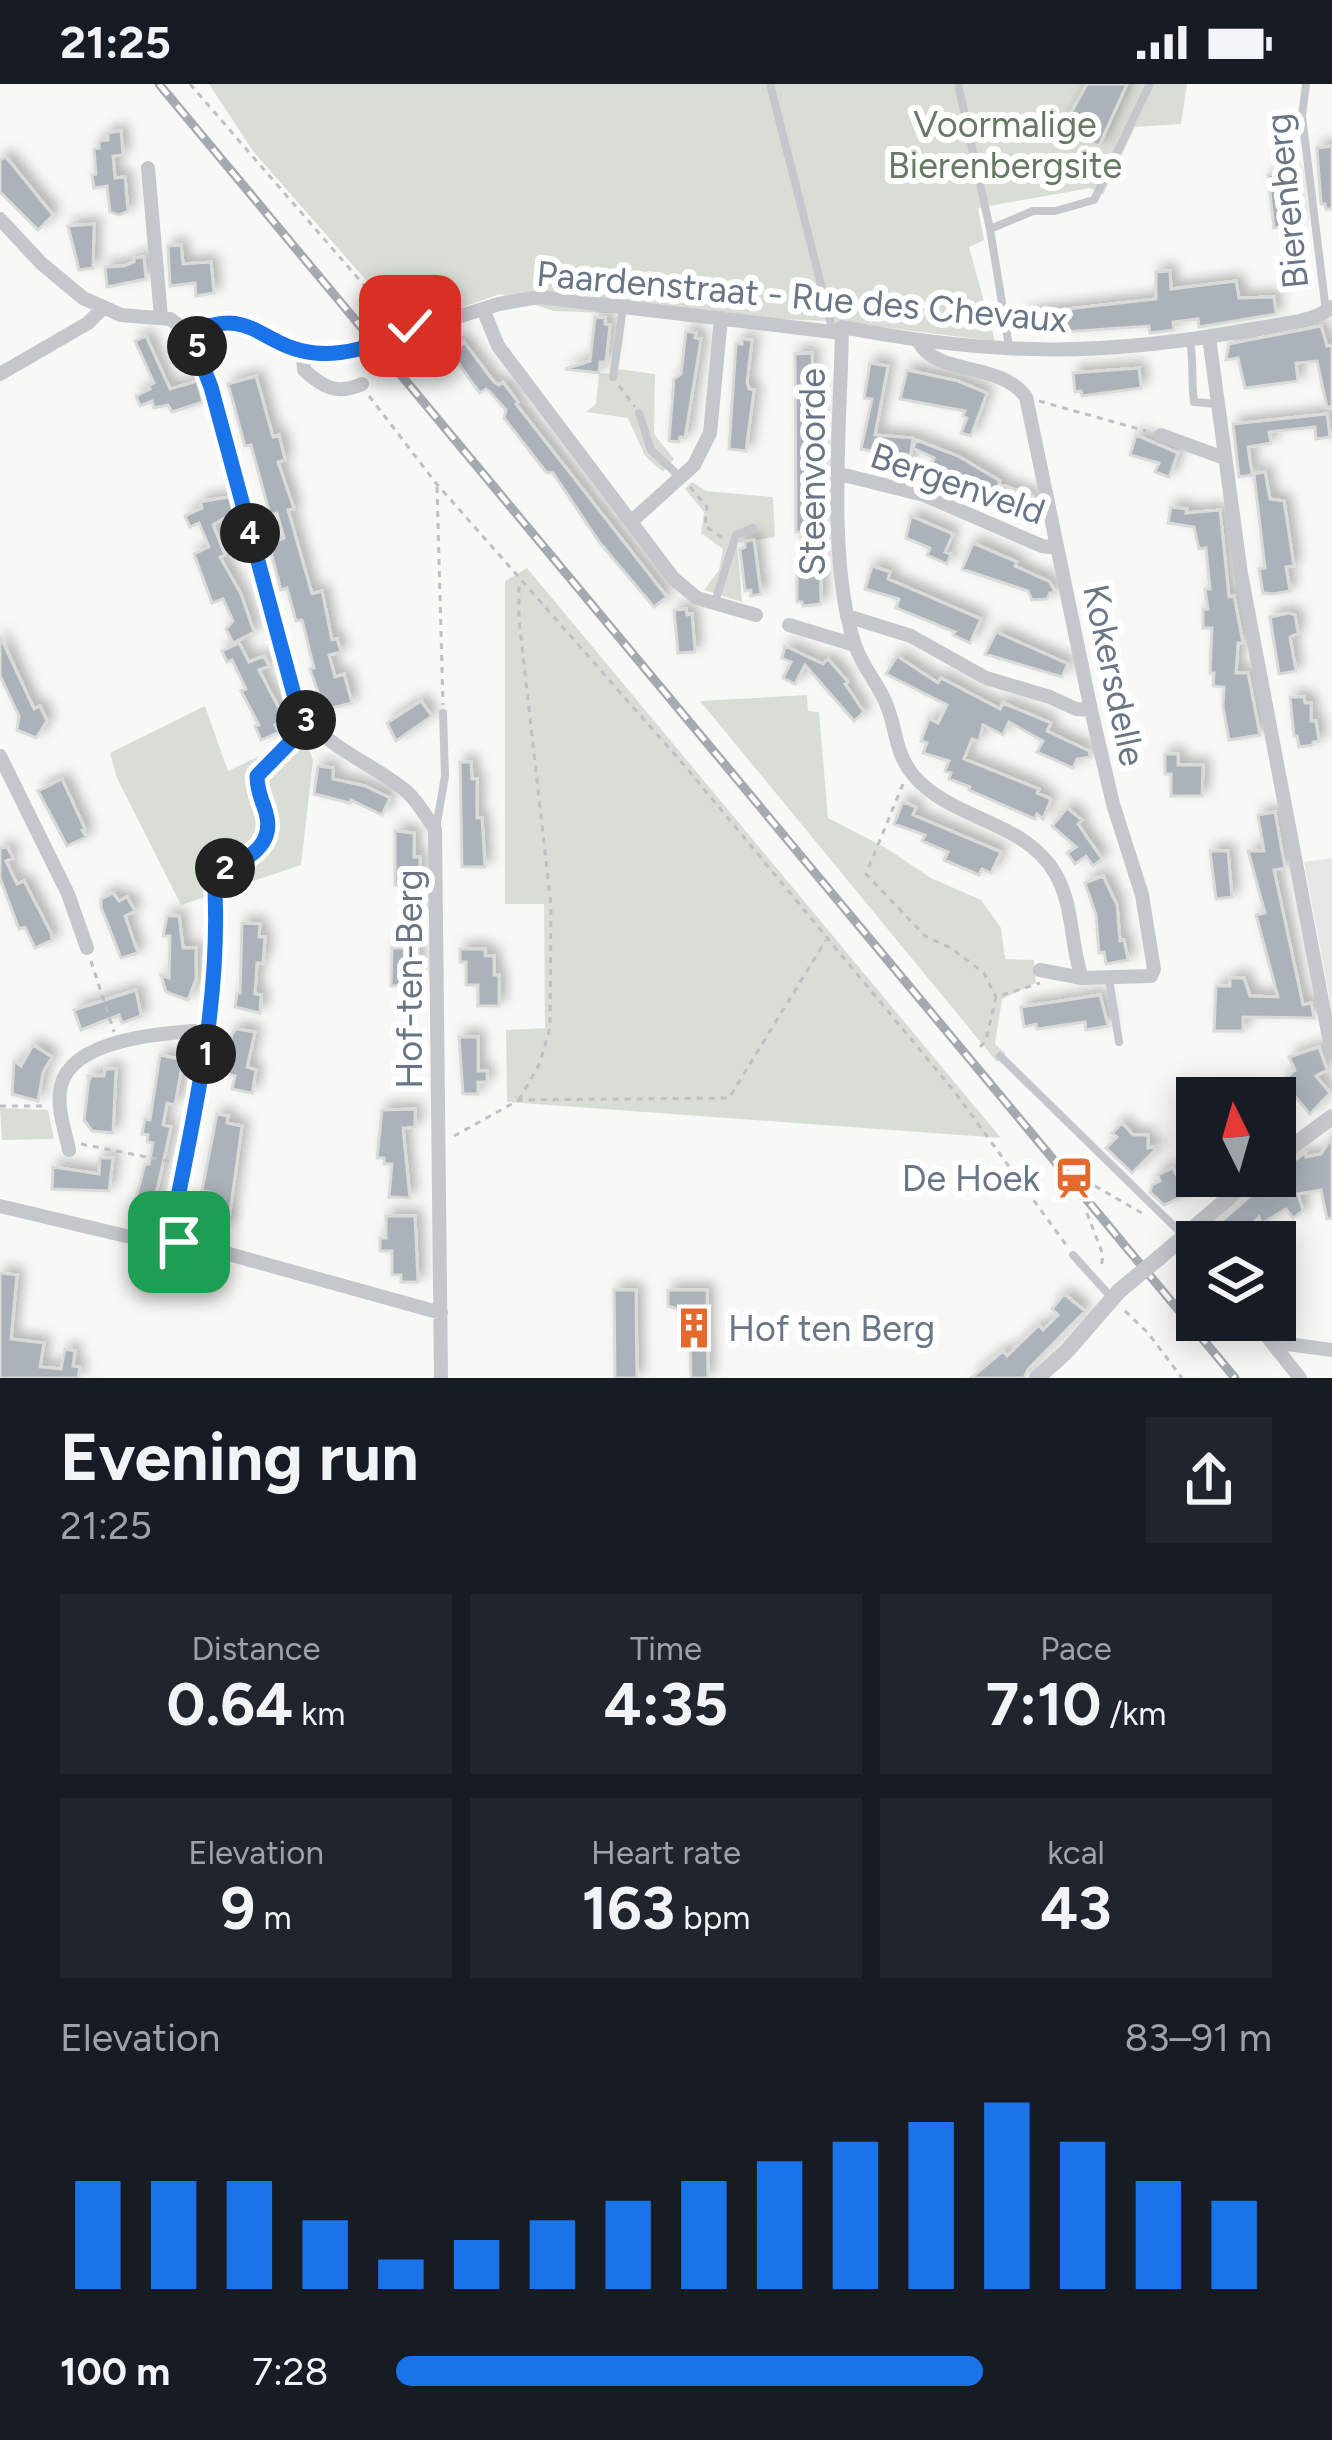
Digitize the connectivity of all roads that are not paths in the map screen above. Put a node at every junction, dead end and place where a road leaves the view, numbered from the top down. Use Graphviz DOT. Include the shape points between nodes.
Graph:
graph roads {
  1 [pos="770,84"];
  2 [pos="958,84"];
  3 [pos="1150,84"];
  4 [pos="1306,84"];
  5 [pos="148,167"];
  6 [pos="0,219"];
  7 [pos="990,229"];
  8 [pos="622,308"];
  9 [pos="102,309"];
  10 [pos="483,309"];
  11 [pos="1329,310"];
  12 [pos="161,317"];
  13 [pos="721,318"];
  14 [pos="838,329"];
  15 [pos="190,333"];
  16 [pos="1210,337"];
  17 [pos="1190,339"];
  18 [pos="919,342"];
  19 [pos="303,351"];
  20 [pos="1009,351"];
  21 [pos="0,374"];
  22 [pos="613,377"];
  23 [pos="362,384"];
  24 [pos="1217,404"];
  25 [pos="639,413"];
  26 [pos="1161,435"];
  27 [pos="1224,458"];
  28 [pos="839,475"];
  29 [pos="680,478"];
  30 [pos="633,520"];
  31 [pos="753,528"];
  32 [pos="1057,548"];
  33 [pos="715,603"];
  34 [pos="756,615"];
  35 [pos="847,616"];
  36 [pos="789,625"];
  37 [pos="855,645"];
  38 [pos="1091,710"];
  39 [pos="443,713"];
  40 [pos="0,756"];
  41 [pos="436,829"];
  42 [pos="217,907"];
  43 [pos="87,948"];
  44 [pos="1041,976"];
  45 [pos="1082,978"];
  46 [pos="1109,979"];
  47 [pos="211,1030"];
  48 [pos="1119,1042"];
  49 [pos="1332,1053"];
  50 [pos="1000,1056"];
  51 [pos="1332,1117"];
  52 [pos="1296,1144"];
  53 [pos="69,1150"];
  54 [pos="1229,1197"];
  55 [pos="0,1206"];
  56 [pos="1200,1221"];
  57 [pos="1176,1228"];
  58 [pos="186,1236"];
  59 [pos="1176,1242"];
  60 [pos="1073,1255"];
  61 [pos="1115,1294"];
  62 [pos="441,1313"];
  63 [pos="1273,1342"];
  64 [pos="1332,1350"];
  65 [pos="441,1378"];
  66 [pos="1037,1378"];
  67 [pos="1300,1378"];
  1 -- 14 [label="lane"];
  2 -- 7 [label="lane"];
  3 -- 7 [label="lane" via="1094,200"];
  4 -- 11 [label="lane, Bierenberg" via="1302,116"];
  5 -- 12 [label="street"];
  6 -- 9 [label="street" via="65,285"];
  7 -- 20 [label="lane"];
  8 -- 10 [label="street, Paardenstraat - Rue des Chevaux" via="539,297"];
  8 -- 13 [label="street, Paardenstraat - Rue des Chevaux"];
  8 -- 22 [label="lane"];
  9 -- 12 [label="street"];
  9 -- 21 [label="street"];
  10 -- 19 [label="street, Paardenstraat - Rue des Chevaux, bridge" via="331,353"];
  10 -- 30 [label="street" via="509,362"];
  11 -- 16 [label="street, Bierenberg"];
  12 -- 15 [label="street"];
  13 -- 14 [label="street, Paardenstraat - Rue des Chevaux"];
  13 -- 29 [label="street" via="710,433"];
  14 -- 18 [label="street, Paardenstraat - Rue des Chevaux"];
  14 -- 28 [label="street, Steenvoorde"];
  15 -- 19 [label="street, Paardenstraat - Rue des Chevaux" via="232,322"];
  15 -- 41 [label="street, Hof-ten-Berg" via="296,702 330,744 408,793"];
  16 -- 17 [label="street, Paardenstraat - Rue des Chevaux"];
  16 -- 24 [label="street"];
  17 -- 20 [label="street, Paardenstraat - Rue des Chevaux"];
  17 -- 24 [label="lane" via="1194,402"];
  18 -- 20 [label="street, Paardenstraat - Rue des Chevaux"];
  18 -- 32 [label="street, Kokersdelle" via="937,359 1006,378 1026,397"];
  19 -- 23 [label="street" via="304,370 332,391"];
  24 -- 27 [label="street"];
  25 -- 29 [label="lane" via="651,450"];
  26 -- 27 [label="street"];
  27 -- 49 [label="street"];
  28 -- 32 [label="street, Bergenveld" via="924,495"];
  28 -- 35 [label="street, Steenvoorde"];
  29 -- 30 [label="street"];
  30 -- 33 [label="street" via="684,589"];
  31 -- 33 [label="lane" via="736,535"];
  32 -- 38 [label="street, Kokersdelle"];
  33 -- 34 [label="street"];
  35 -- 37 [label="street, Steenvoorde"];
  35 -- 38 [label="street, Steenvoorde" via="910,636 986,678"];
  36 -- 37 [label="street"];
  37 -- 45 [label="street, Steenvoorde" via="912,774 941,801 1041,854 1055,873"];
  38 -- 46 [label="street, Kokersdelle" via="1154,969 1143,979"];
  39 -- 41 [label="lane"];
  40 -- 43 [label="street"];
  41 -- 62 [label="street, Hof-ten-Berg"];
  42 -- 47 [label="street"];
  44 -- 45 [label="street, Kokersdelle"];
  45 -- 46 [label="street, Kokersdelle"];
  46 -- 48 [label="lane"];
  47 -- 53 [label="street" via="117,1042 76,1062 64,1074 59,1106"];
  47 -- 58 [label="street" via="178,1212"];
  50 -- 57 [label="lane"];
  51 -- 52 [label="street"];
  54 -- 56 [label="street"];
  55 -- 58 [label="street" via="168,1246"];
  58 -- 62 [label="street"];
  59 -- 61 [label="street, bridge"];
  60 -- 61 [label="lane"];
  61 -- 66 [label="street"];
  62 -- 65 [label="street, Hof-ten-Berg"];
  63 -- 64 [label="street"];
  63 -- 67 [label="street"];
}
